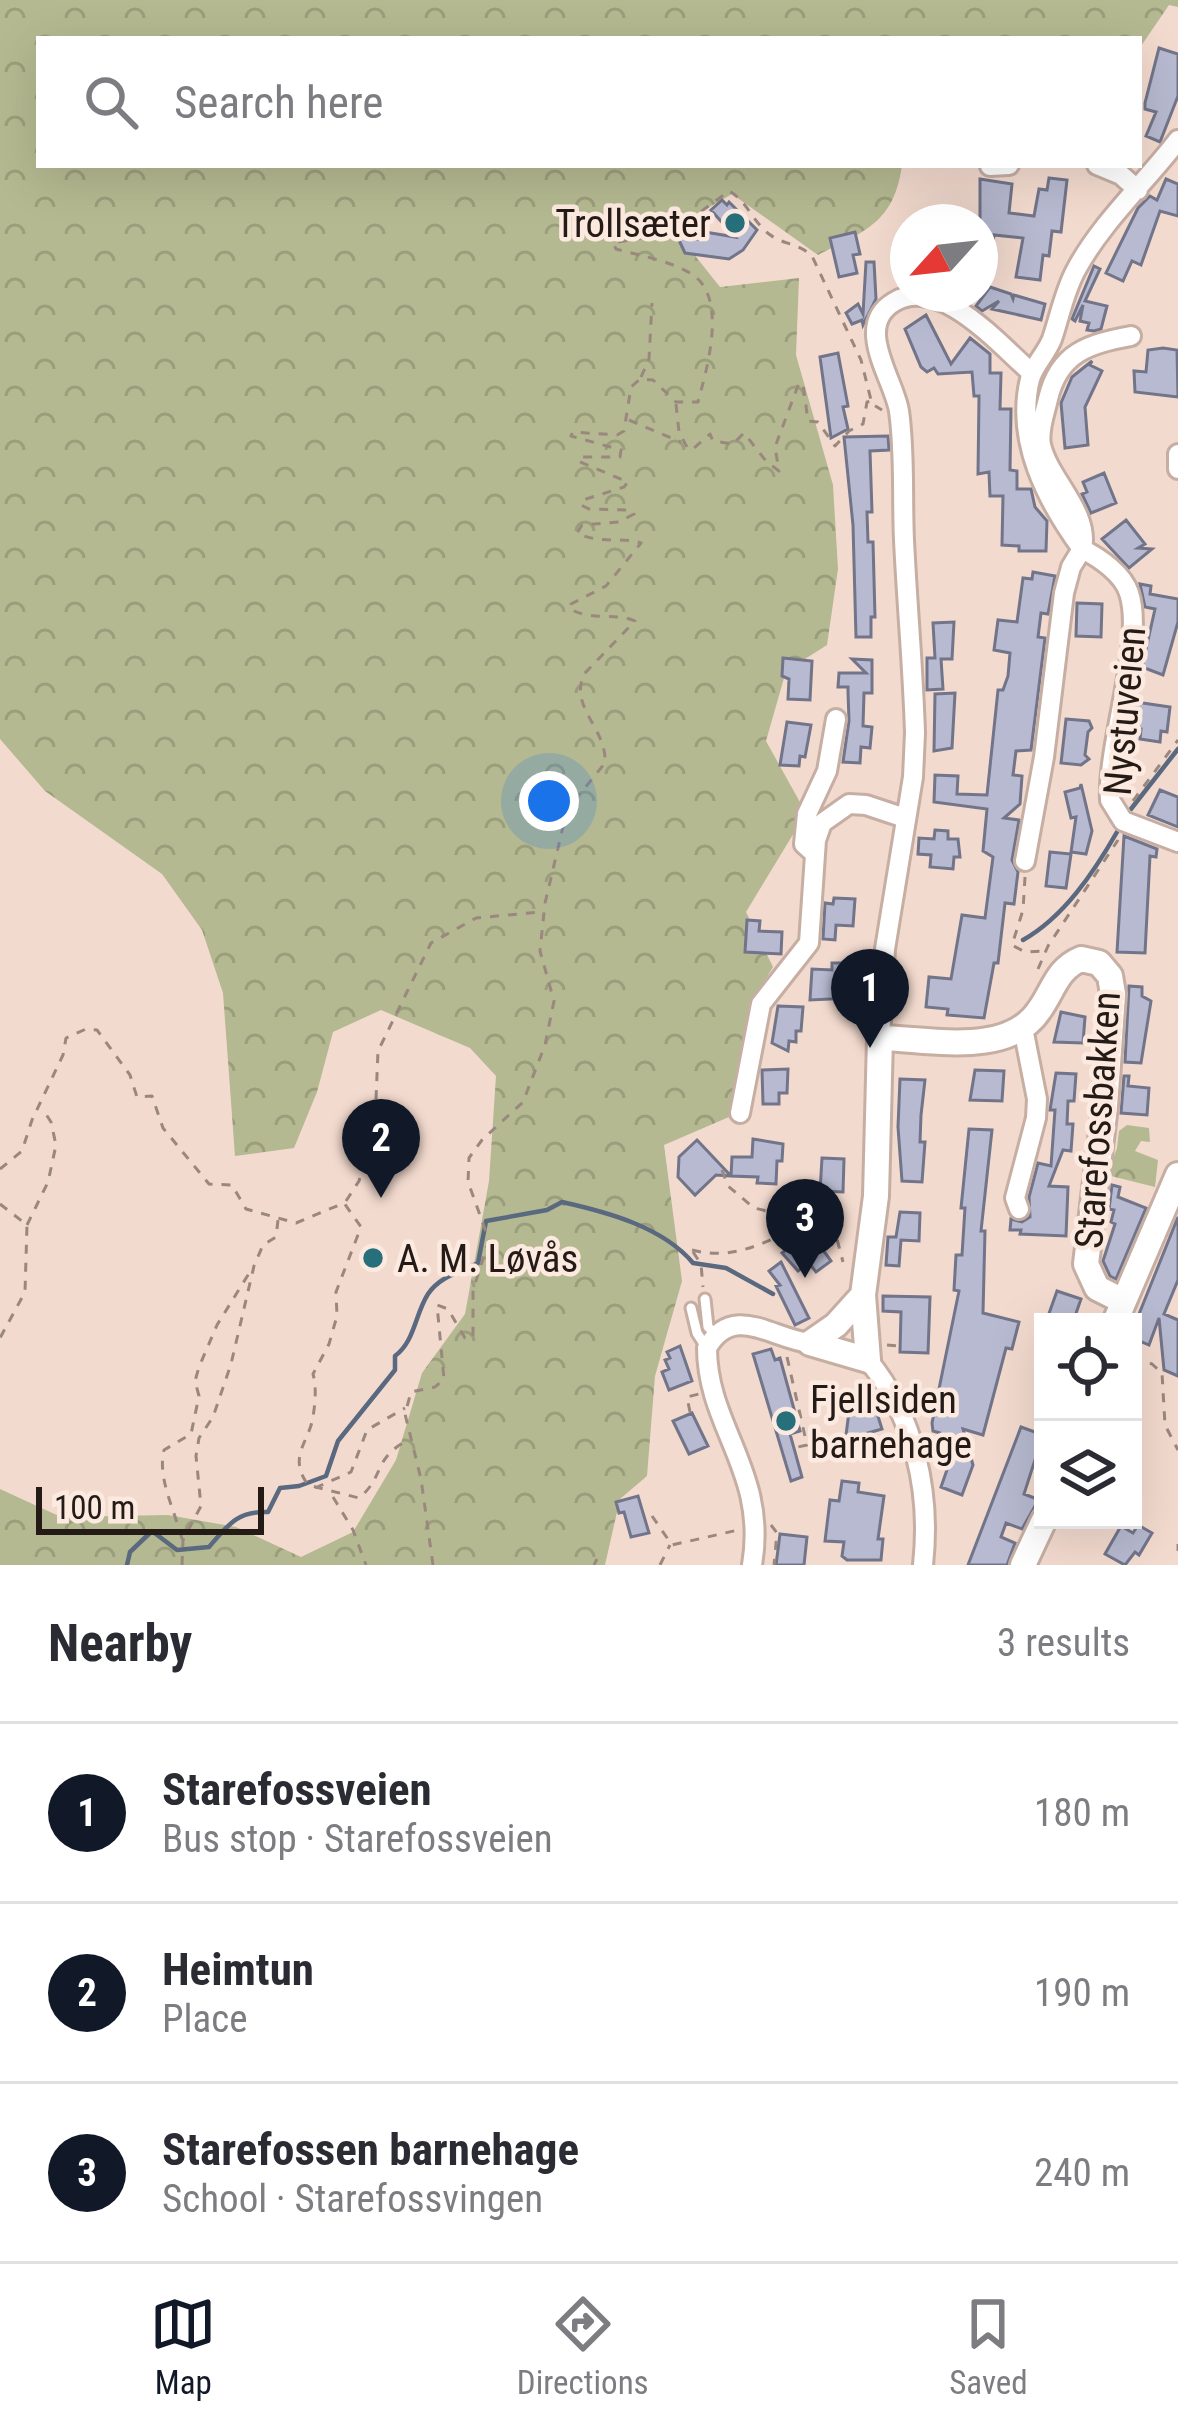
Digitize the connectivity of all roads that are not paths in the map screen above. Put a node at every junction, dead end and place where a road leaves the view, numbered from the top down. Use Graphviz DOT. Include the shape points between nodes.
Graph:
graph roads {
  1 [pos="1178,140"];
  2 [pos="1104,168"];
  3 [pos="1138,190"];
  4 [pos="1131,336"];
  5 [pos="1032,373"];
  6 [pos="1178,454"];
  7 [pos="1178,469"];
  8 [pos="1082,549"];
  9 [pos="836,719"];
  10 [pos="905,818"];
  11 [pos="1178,842"];
  12 [pos="814,853"];
  13 [pos="1026,871"];
  14 [pos="1023,1028"];
  15 [pos="880,1038"];
  16 [pos="740,1113"];
  17 [pos="1178,1175"];
  18 [pos="1019,1210"];
  19 [pos="863,1295"];
  20 [pos="705,1299"];
  21 [pos="691,1307"];
  22 [pos="1119,1312"];
  23 [pos="798,1340"];
  24 [pos="712,1342"];
  25 [pos="868,1360"];
  26 [pos="1040,1529"];
  27 [pos="752,1565"];
  28 [pos="923,1565"];
  29 [pos="1023,1565"];
  1 -- 3 [label="street"];
  2 -- 3 [label="street"];
  3 -- 5 [label="street" via="1079,264"];
  4 -- 8 [label="street" via="1073,353 1054,381 1040,432 1083,529"];
  5 -- 8 [label="street" via="1028,446"];
  5 -- 10 [label="street" via="943,300 918,294 880,316 875,337 899,415 915,733"];
  6 -- 7 [label="street"];
  8 -- 11 [label="street, Nystuveien" via="1129,591 1133,632 1109,790 1114,812"];
  8 -- 13 [label="street" via="1064,593"];
  9 -- 12 [label="street" via="804,829"];
  10 -- 12 [label="street" via="849,804 822,823"];
  10 -- 15 [label="street"];
  12 -- 16 [label="street" via="809,943 760,1004"];
  14 -- 15 [label="street, Starefossbakken" via="998,1039"];
  14 -- 18 [label="street, Starefossbakken" via="1037,1099"];
  14 -- 22 [label="street, Starefossbakken" via="1069,964 1099,963 1110,976 1106,1106 1086,1264"];
  15 -- 19 [label="street" via="876,1196"];
  17 -- 22 [label="street"];
  19 -- 23 [label="street" via="836,1325"];
  19 -- 25 [label="street"];
  20 -- 24 [label="lane"];
  21 -- 24 [label="lane" via="697,1333"];
  23 -- 24 [label="street" via="742,1324"];
  23 -- 25 [label="street"];
  24 -- 27 [label="street" via="710,1379 753,1502"];
  25 -- 28 [label="street" via="916,1455 927,1512"];
  26 -- 29 [label="street"];
}
